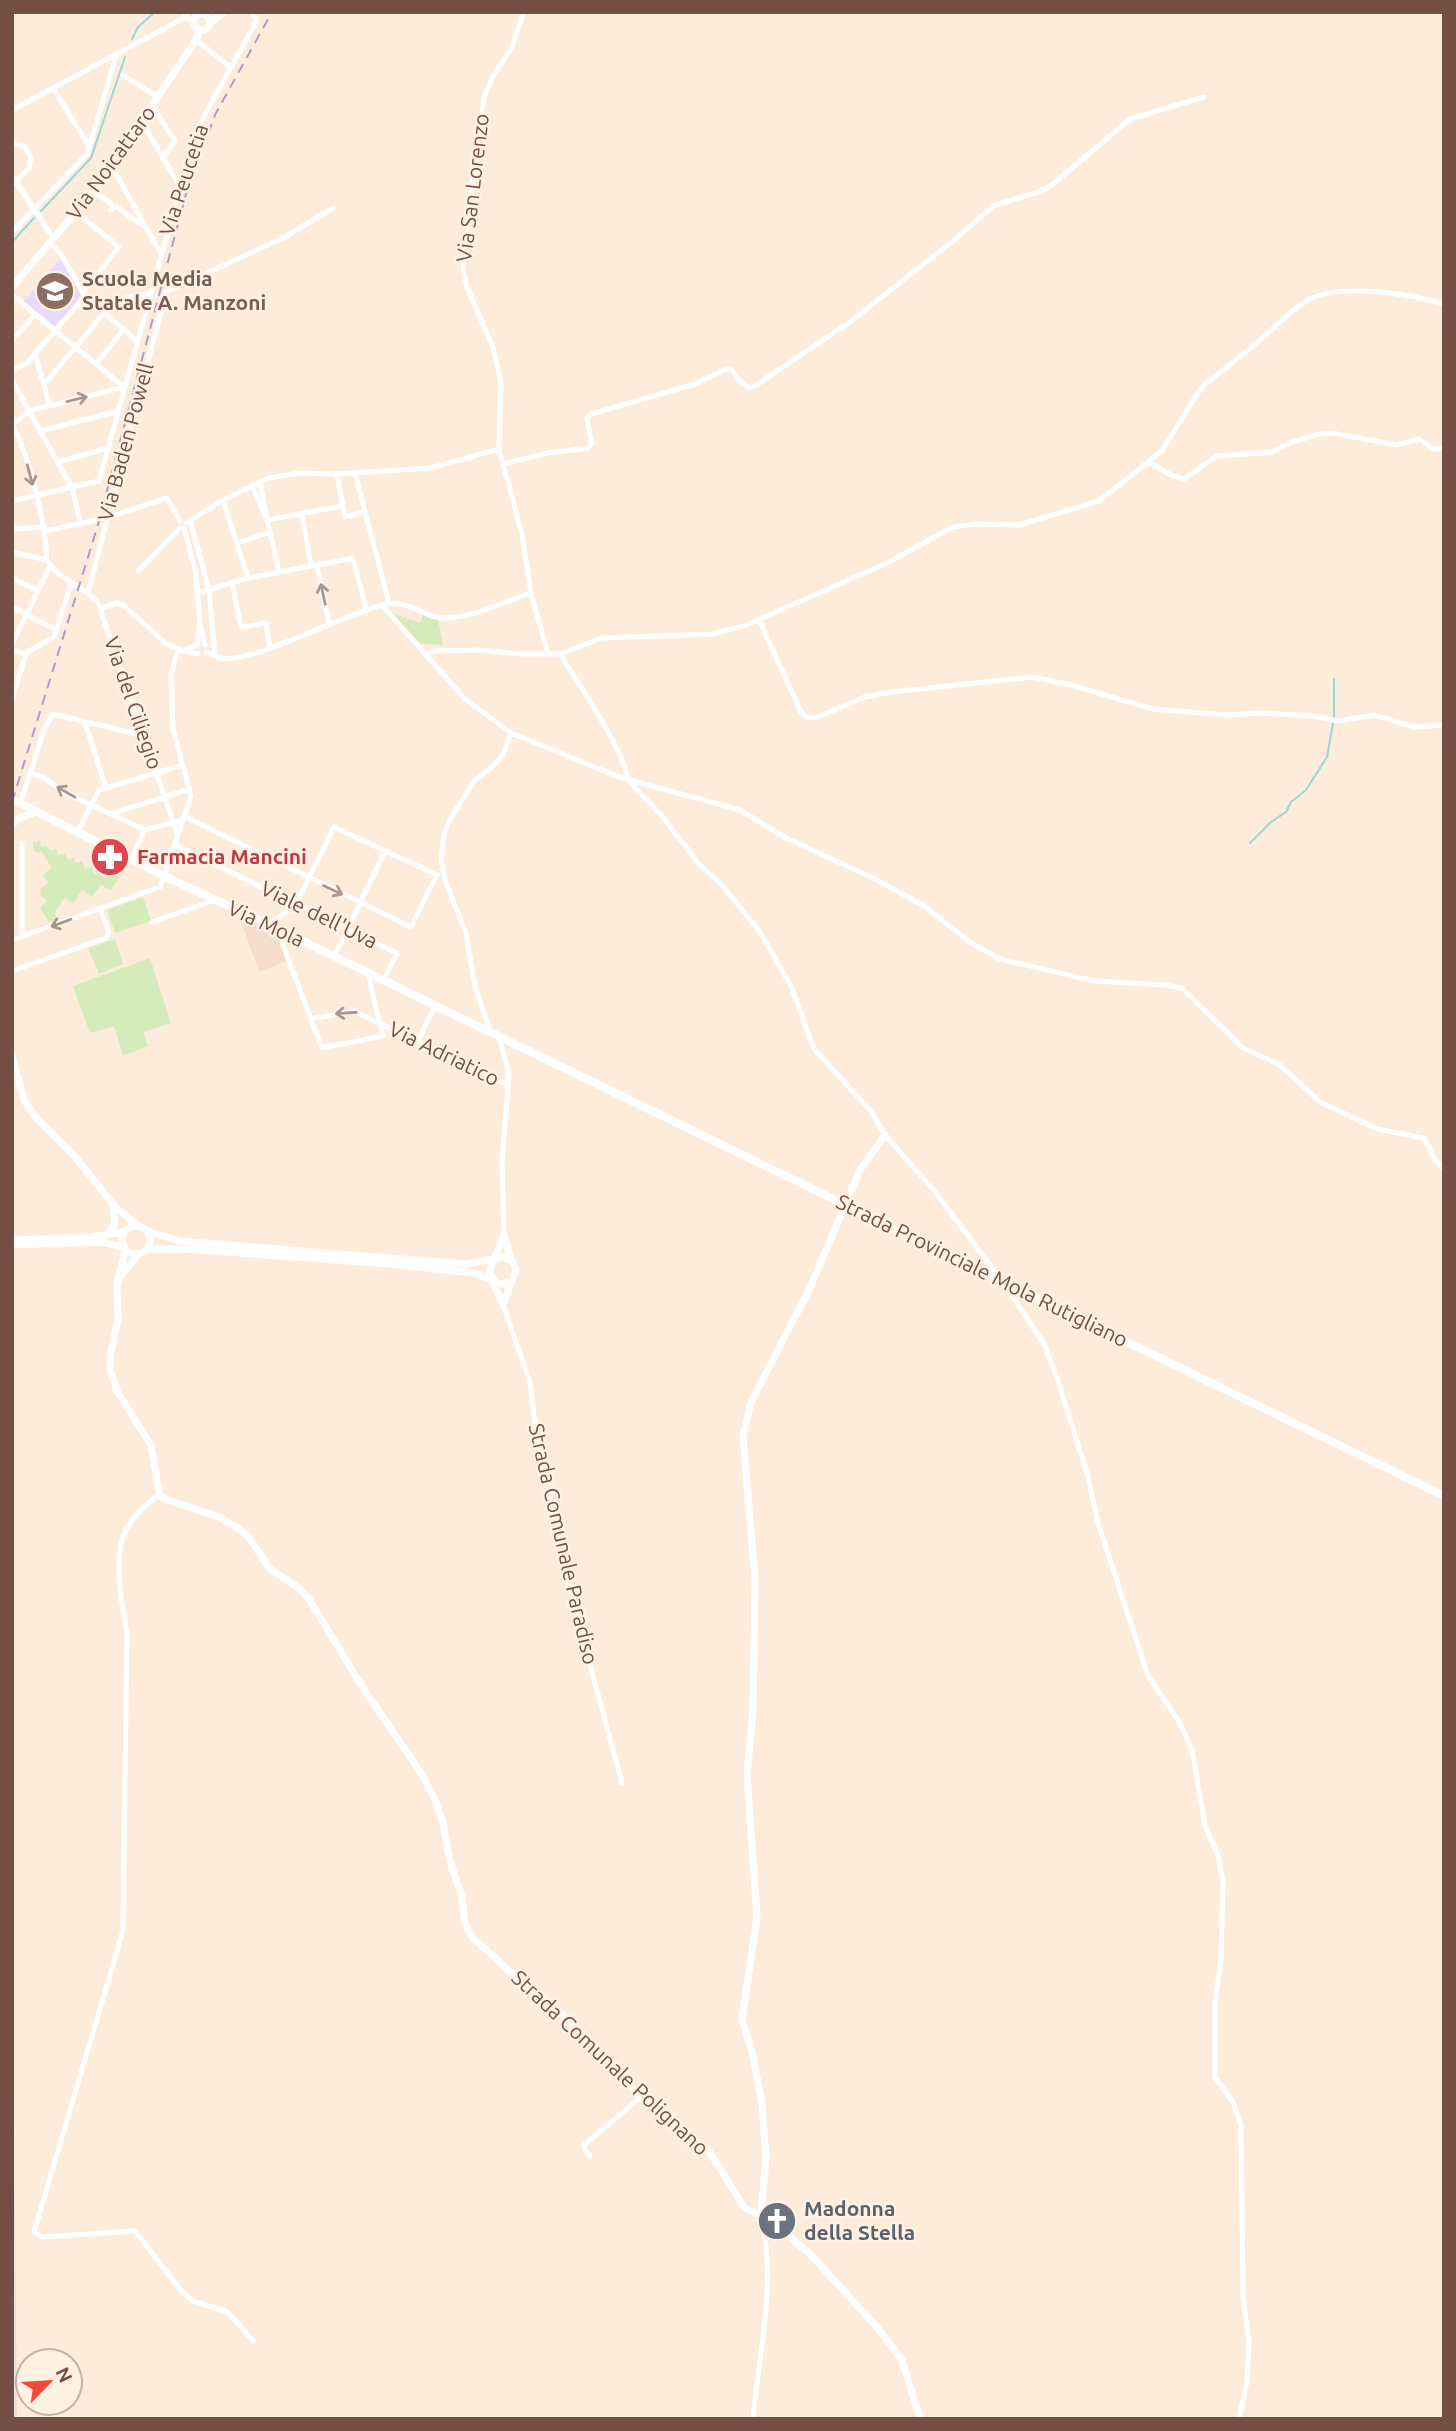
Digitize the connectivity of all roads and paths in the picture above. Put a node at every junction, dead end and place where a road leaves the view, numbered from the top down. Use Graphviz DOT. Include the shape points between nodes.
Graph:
graph roads {
  1 [pos="225,12"];
  2 [pos="251,12"];
  3 [pos="524,12"];
  4 [pos="207,13"];
  5 [pos="185,15"];
  6 [pos="193,23"];
  7 [pos="210,23"];
  8 [pos="199,31"];
  9 [pos="196,40"];
  10 [pos="117,53"];
  11 [pos="230,67"];
  12 [pos="123,75"];
  13 [pos="53,88"];
  14 [pos="158,97"];
  15 [pos="1204,97"];
  16 [pos="152,106"];
  17 [pos="12,110"];
  18 [pos="142,122"];
  19 [pos="12,142"];
  20 [pos="89,146"];
  21 [pos="163,158"];
  22 [pos="112,167"];
  23 [pos="13,180"];
  24 [pos="179,185"];
  25 [pos="94,191"];
  26 [pos="333,208"];
  27 [pos="34,209"];
  28 [pos="77,213"];
  29 [pos="147,229"];
  30 [pos="12,232"];
  31 [pos="53,241"];
  32 [pos="160,253"];
  33 [pos="12,287"];
  34 [pos="149,293"];
  35 [pos="84,294"];
  36 [pos="12,295"];
  37 [pos="114,301"];
  38 [pos="1444,304"];
  39 [pos="95,305"];
  40 [pos="104,313"];
  41 [pos="35,314"];
  42 [pos="123,330"];
  43 [pos="55,331"];
  44 [pos="12,341"];
  45 [pos="137,341"];
  46 [pos="75,347"];
  47 [pos="35,354"];
  48 [pos="96,364"];
  49 [pos="12,371"];
  50 [pos="12,380"];
  51 [pos="44,385"];
  52 [pos="124,387"];
  53 [pos="50,406"];
  54 [pos="29,411"];
  55 [pos="118,411"];
  56 [pos="12,424"];
  57 [pos="40,431"];
  58 [pos="108,448"];
  59 [pos="1444,448"];
  60 [pos="499,449"];
  61 [pos="58,462"];
  62 [pos="1150,463"];
  63 [pos="503,464"];
  64 [pos="355,473"];
  65 [pos="337,474"];
  66 [pos="260,482"];
  67 [pos="252,485"];
  68 [pos="72,488"];
  69 [pos="36,496"];
  70 [pos="223,500"];
  71 [pos="12,501"];
  72 [pos="342,506"];
  73 [pos="364,512"];
  74 [pos="302,515"];
  75 [pos="106,518"];
  76 [pos="267,520"];
  77 [pos="12,522"];
  78 [pos="81,524"];
  79 [pos="184,524"];
  80 [pos="44,529"];
  81 [pos="270,532"];
  82 [pos="237,542"];
  83 [pos="12,552"];
  84 [pos="48,563"];
  85 [pos="314,565"];
  86 [pos="138,570"];
  87 [pos="279,571"];
  88 [pos="12,578"];
  89 [pos="248,578"];
  90 [pos="232,582"];
  91 [pos="71,584"];
  92 [pos="209,590"];
  93 [pos="38,591"];
  94 [pos="88,593"];
  95 [pos="198,593"];
  96 [pos="531,593"];
  97 [pos="385,604"];
  98 [pos="12,607"];
  99 [pos="100,608"];
  100 [pos="366,609"];
  101 [pos="27,615"];
  102 [pos="759,620"];
  103 [pos="200,623"];
  104 [pos="329,624"];
  105 [pos="56,629"];
  106 [pos="197,645"];
  107 [pos="12,646"];
  108 [pos="270,648"];
  109 [pos="206,649"];
  110 [pos="180,651"];
  111 [pos="198,654"];
  112 [pos="426,654"];
  113 [pos="548,654"];
  114 [pos="560,654"];
  115 [pos="26,655"];
  116 [pos="215,655"];
  117 [pos="12,699"];
  118 [pos="85,722"];
  119 [pos="1444,725"];
  120 [pos="511,733"];
  121 [pos="145,736"];
  122 [pos="183,765"];
  123 [pos="158,773"];
  124 [pos="31,774"];
  125 [pos="627,779"];
  126 [pos="106,788"];
  127 [pos="190,789"];
  128 [pos="165,796"];
  129 [pos="16,802"];
  130 [pos="92,805"];
  131 [pos="36,812"];
  132 [pos="110,814"];
  133 [pos="183,818"];
  134 [pos="174,823"];
  135 [pos="12,824"];
  136 [pos="145,831"];
  137 [pos="77,833"];
  138 [pos="178,834"];
  139 [pos="22,843"];
  140 [pos="175,845"];
  141 [pos="384,850"];
  142 [pos="131,860"];
  143 [pos="164,876"];
  144 [pos="309,878"];
  145 [pos="215,900"];
  146 [pos="361,902"];
  147 [pos="296,904"];
  148 [pos="100,908"];
  149 [pos="152,922"];
  150 [pos="273,927"];
  151 [pos="347,929"];
  152 [pos="22,936"];
  153 [pos="12,940"];
  154 [pos="334,957"];
  155 [pos="12,971"];
  156 [pos="368,974"];
  157 [pos="383,981"];
  158 [pos="435,1006"];
  159 [pos="311,1018"];
  160 [pos="379,1022"];
  161 [pos="495,1035"];
  162 [pos="418,1041"];
  163 [pos="521,1048"];
  164 [pos="12,1055"];
  165 [pos="508,1085"];
  166 [pos="885,1135"];
  167 [pos="1444,1169"];
  168 [pos="114,1205"];
  169 [pos="845,1205"];
  170 [pos="139,1226"];
  171 [pos="125,1231"];
  172 [pos="147,1231"];
  173 [pos="108,1234"];
  174 [pos="504,1235"];
  175 [pos="17,1242"];
  176 [pos="124,1249"];
  177 [pos="147,1249"];
  178 [pos="138,1255"];
  179 [pos="494,1260"];
  180 [pos="512,1261"];
  181 [pos="118,1279"];
  182 [pos="492,1280"];
  183 [pos="512,1280"];
  184 [pos="1003,1282"];
  185 [pos="503,1305"];
  186 [pos="159,1494"];
  187 [pos="1444,1496"];
  188 [pos="622,1783"];
  189 [pos="641,2097"];
  190 [pos="590,2156"];
  191 [pos="761,2217"];
  192 [pos="253,2341"];
  193 [pos="753,2419"];
  194 [pos="920,2419"];
  195 [pos="1239,2419"];
  1 -- 7 [label="street"];
  2 -- 11 [label="street, Via Peucetia" via="257,20"];
  3 -- 60 [label="street, Via San Lorenzo" via="512,47 484,98 463,270 493,347 501,383"];
  4 -- 6 [label="street"];
  4 -- 7 [label="street"];
  5 -- 6 [label="street"];
  5 -- 10 [label="street"];
  6 -- 8 [label="street"];
  7 -- 8 [label="street"];
  8 -- 9 [label="street, Via Noicattaro"];
  9 -- 11 [label="street"];
  9 -- 14 [label="street, Via Noicattaro"];
  10 -- 13 [label="street"];
  10 -- 20 [label="street"];
  11 -- 24 [label="street, Via Peucetia" via="201,122"];
  12 -- 14 [label="street"];
  13 -- 17 [label="street"];
  13 -- 20 [label="street"];
  14 -- 16 [label="street, Via Noicattaro"];
  15 -- 63 [label="street" via="1130,119 1052,185 993,206 850,322 755,386 744,386 726,369 695,384 591,414 587,418 592,444 588,448"];
  16 -- 18 [label="street, Via Noicattaro"];
  16 -- 21 [label="street" via="175,141"];
  18 -- 21 [label="street"];
  18 -- 22 [label="street, Via Noicattaro"];
  19 -- 23 [label="street" via="24,146 31,157 29,168"];
  20 -- 27 [label="street" via="84,159"];
  21 -- 24 [label="street"];
  22 -- 25 [label="street, Via Noicattaro"];
  22 -- 29 [label="street"];
  23 -- 27 [label="street"];
  24 -- 32 [label="street, Via Peucetia"];
  25 -- 28 [label="street, Via Noicattaro"];
  25 -- 29 [label="street"];
  26 -- 75 [label="street, Via Baden Powell" via="285,237 166,292"];
  27 -- 30 [label="street"];
  27 -- 31 [label="street"];
  28 -- 31 [label="street, Via Noicattaro"];
  28 -- 35 [label="street" via="119,247"];
  29 -- 32 [label="street"];
  31 -- 33 [label="street, Via Noicattaro"];
  31 -- 35 [label="street"];
  32 -- 34 [label="street, Via Peucetia"];
  34 -- 37 [label="street"];
  34 -- 45 [label="street, Via Peucetia"];
  35 -- 39 [label="street"];
  35 -- 43 [label="street"];
  36 -- 41 [label="street"];
  37 -- 39 [label="street"];
  37 -- 40 [label="street"];
  38 -- 62 [label="street" via="1352,290 1308,300 1200,389 1166,447"];
  39 -- 40 [label="street"];
  40 -- 42 [label="street"];
  40 -- 46 [label="street"];
  41 -- 43 [label="street"];
  41 -- 44 [label="street"];
  42 -- 45 [label="street"];
  42 -- 48 [label="street"];
  43 -- 46 [label="street"];
  43 -- 47 [label="street"];
  45 -- 52 [label="street, Via Peucetia"];
  46 -- 48 [label="street"];
  46 -- 51 [label="street"];
  47 -- 49 [label="street"];
  47 -- 51 [label="street"];
  48 -- 52 [label="street"];
  50 -- 54 [label="street"];
  51 -- 53 [label="street"];
  53 -- 52 [label="street, one-way"];
  52 -- 55 [label="street, Via Peucetia"];
  53 -- 54 [label="street"];
  54 -- 56 [label="street"];
  54 -- 57 [label="street"];
  55 -- 57 [label="street"];
  55 -- 58 [label="street, Via Peucetia"];
  56 -- 69 [label="street, one-way"];
  57 -- 61 [label="street"];
  58 -- 61 [label="street"];
  58 -- 68 [label="street, Via Peucetia" via="99,481"];
  59 -- 62 [label="street" via="1433,449 1419,439 1397,444 1329,433 1272,452 1217,456 1184,479"];
  60 -- 63 [label="street, Via San Lorenzo"];
  60 -- 64 [label="street" via="437,467"];
  61 -- 68 [label="street"];
  62 -- 102 [label="street" via="1095,503 1019,525 953,527 887,563"];
  63 -- 96 [label="street, Via San Lorenzo" via="524,543"];
  64 -- 65 [label="street"];
  64 -- 73 [label="street"];
  65 -- 66 [label="street" via="299,473"];
  65 -- 72 [label="street"];
  66 -- 67 [label="street"];
  66 -- 76 [label="street"];
  67 -- 70 [label="street"];
  67 -- 76 [label="street"];
  68 -- 69 [label="street"];
  68 -- 78 [label="street"];
  69 -- 71 [label="street"];
  69 -- 80 [label="street"];
  70 -- 79 [label="street"];
  70 -- 82 [label="street"];
  72 -- 73 [label="street" via="345,517"];
  72 -- 74 [label="street"];
  73 -- 97 [label="street"];
  74 -- 76 [label="street"];
  74 -- 85 [label="street"];
  75 -- 78 [label="street"];
  75 -- 79 [label="street" via="167,498"];
  75 -- 94 [label="street, Via Baden Powell"];
  76 -- 81 [label="street"];
  77 -- 80 [label="street" via="14,529"];
  78 -- 80 [label="street"];
  79 -- 86 [label="street"];
  79 -- 92 [label="street"];
  79 -- 95 [label="street"];
  80 -- 84 [label="street"];
  81 -- 82 [label="street"];
  81 -- 87 [label="street"];
  82 -- 89 [label="street"];
  83 -- 84 [label="street"];
  84 -- 91 [label="street, Via del Ciliegio"];
  84 -- 93 [label="street"];
  85 -- 87 [label="street"];
  85 -- 100 [label="street" via="353,558"];
  104 -- 85 [label="street, one-way"];
  87 -- 89 [label="street"];
  88 -- 93 [label="street"];
  89 -- 90 [label="street"];
  90 -- 92 [label="street"];
  90 -- 108 [label="street" via="241,627 265,623"];
  91 -- 94 [label="street, Via del Ciliegio"];
  91 -- 105 [label="street"];
  92 -- 95 [label="street"];
  92 -- 116 [label="street"];
  93 -- 101 [label="street"];
  94 -- 99 [label="street, Via del Ciliegio"];
  95 -- 103 [label="street"];
  96 -- 97 [label="street" via="444,618 401,603"];
  96 -- 113 [label="street, Via San Lorenzo"];
  97 -- 100 [label="street"];
  97 -- 112 [label="street"];
  98 -- 101 [label="street"];
  99 -- 110 [label="street" via="124,606"];
  99 -- 121 [label="street, Via del Ciliegio"];
  100 -- 104 [label="street"];
  101 -- 105 [label="street"];
  101 -- 107 [label="street"];
  102 -- 114 [label="street" via="713,634 602,638"];
  102 -- 119 [label="street" via="807,718 891,692 1032,677 1153,709 1337,721 1375,715 1414,727"];
  103 -- 106 [label="street"];
  103 -- 109 [label="street"];
  104 -- 108 [label="street"];
  105 -- 115 [label="street" via="52,639"];
  106 -- 109 [label="street"];
  106 -- 110 [label="street"];
  106 -- 111 [label="street"];
  107 -- 115 [label="street"];
  108 -- 116 [label="street" via="234,658"];
  109 -- 111 [label="street"];
  109 -- 116 [label="street"];
  110 -- 111 [label="street"];
  110 -- 122 [label="street" via="171,675 173,729"];
  112 -- 113 [label="street" via="480,650"];
  112 -- 120 [label="street" via="469,703"];
  113 -- 114 [label="street"];
  114 -- 125 [label="street" via="613,740"];
  115 -- 117 [label="street"];
  118 -- 121 [label="street"];
  118 -- 124 [label="street" via="53,714"];
  118 -- 126 [label="street"];
  120 -- 125 [label="street"];
  120 -- 161 [label="street" via="503,755 474,781 451,816 442,849 443,874 466,933 475,987"];
  121 -- 123 [label="street, Via del Ciliegio"];
  122 -- 123 [label="street"];
  122 -- 127 [label="street"];
  123 -- 126 [label="street"];
  123 -- 128 [label="street, Via del Ciliegio"];
  124 -- 129 [label="street"];
  130 -- 124 [label="street, one-way"];
  125 -- 166 [label="street" via="760,932 791,986 814,1049 871,1111"];
  125 -- 167 [label="street" via="740,810 786,838 923,905 971,943 1000,959 1094,981 1182,988 1243,1048 1280,1065 1320,1102 1377,1129 1424,1138"];
  126 -- 130 [label="street" via="99,790"];
  127 -- 128 [label="street"];
  127 -- 133 [label="street"];
  128 -- 132 [label="street"];
  128 -- 134 [label="street, Via del Ciliegio"];
  129 -- 131 [label="main road, Via Mola"];
  129 -- 135 [label="street"];
  130 -- 132 [label="street"];
  130 -- 137 [label="street"];
  131 -- 135 [label="street"];
  131 -- 137 [label="main road, Via Mola"];
  132 -- 136 [label="street"];
  133 -- 134 [label="street"];
  133 -- 138 [label="street"];
  133 -- 144 [label="street"];
  134 -- 136 [label="street"];
  134 -- 138 [label="street, Via del Ciliegio"];
  136 -- 142 [label="street"];
  137 -- 142 [label="main road, Via Mola"];
  138 -- 140 [label="street"];
  139 -- 152 [label="street"];
  140 -- 143 [label="street"];
  140 -- 147 [label="street, Viale dell'Uva"];
  141 -- 144 [label="street" via="334,827"];
  141 -- 146 [label="street"];
  141 -- 146 [label="street" via="437,874 411,927"];
  142 -- 143 [label="main road, Via Mola"];
  143 -- 145 [label="main road, Via Mola"];
  143 -- 148 [label="street" via="160,887"];
  144 -- 146 [label="street, one-way"];
  144 -- 147 [label="street"];
  145 -- 149 [label="street"];
  145 -- 150 [label="main road, Via Mola"];
  146 -- 151 [label="street"];
  147 -- 150 [label="street"];
  147 -- 151 [label="street, Viale dell'Uva"];
  148 -- 152 [label="street, one-way"];
  148 -- 155 [label="street" via="106,938"];
  150 -- 154 [label="main road, Via Mola"];
  150 -- 159 [label="street"];
  151 -- 154 [label="street"];
  151 -- 157 [label="street, Viale dell'Uva" via="397,953"];
  152 -- 153 [label="street"];
  154 -- 156 [label="main road, Via Mola"];
  156 -- 157 [label="main road, Via Mola"];
  156 -- 160 [label="street"];
  157 -- 158 [label="main road, Via Mola"];
  158 -- 161 [label="main road, Via Mola"];
  158 -- 162 [label="street"];
  160 -- 159 [label="street, Via Adriatico, one-way" via="354,1011"];
  159 -- 160 [label="street" via="322,1048 383,1036"];
  160 -- 162 [label="street, Via Adriatico"];
  161 -- 163 [label="main road, Via Mola"];
  161 -- 165 [label="street" via="509,1073"];
  162 -- 165 [label="street, Via Adriatico"];
  163 -- 169 [label="main road, Strada Provinciale Mola Rutigliano"];
  164 -- 168 [label="street" via="29,1108"];
  165 -- 174 [label="street" via="502,1161"];
  166 -- 169 [label="street" via="864,1163"];
  166 -- 184 [label="street"];
  168 -- 170 [label="street"];
  168 -- 171 [label="street"];
  168 -- 173 [label="street" via="115,1223"];
  169 -- 184 [label="main road, Strada Provinciale Mola Rutigliano"];
  169 -- 191 [label="street" via="810,1288 751,1402 743,1437 755,1580 747,1776 757,1917 742,2020 762,2104 766,2157"];
  170 -- 171 [label="street"];
  170 -- 172 [label="street"];
  171 -- 173 [label="street"];
  171 -- 176 [label="street"];
  172 -- 177 [label="street"];
  172 -- 179 [label="street" via="179,1241 263,1249 467,1264"];
  173 -- 175 [label="street"];
  174 -- 179 [label="street"];
  174 -- 180 [label="street"];
  175 -- 176 [label="street" via="103,1242"];
  176 -- 178 [label="street"];
  176 -- 181 [label="street"];
  177 -- 178 [label="street"];
  177 -- 182 [label="street" via="389,1264 474,1273"];
  178 -- 181 [label="street"];
  179 -- 180 [label="street"];
  179 -- 182 [label="street" via="489,1267"];
  180 -- 183 [label="street" via="516,1269"];
  181 -- 186 [label="street" via="118,1319 110,1370 117,1391 151,1445"];
  182 -- 183 [label="street" via="504,1284"];
  182 -- 185 [label="street, Strada Comunale Paradiso"];
  183 -- 185 [label="street"];
  184 -- 187 [label="main road, Strada Provinciale Mola Rutigliano"];
  184 -- 195 [label="street" via="1048,1353 1148,1676 1192,1749 1205,1826 1222,1871 1214,2066 1215,2077 1233,2102 1241,2125 1242,2297 1249,2341"];
  185 -- 188 [label="street, Strada Comunale Paradiso" via="530,1382 570,1591"];
  186 -- 189 [label="street, Strada Comunale Polignano" via="239,1529 270,1569 309,1599 434,1798 472,1937 589,2039"];
  186 -- 192 [label="street" via="130,1523 121,1544 121,1598 127,1632 123,1931 34,2232 42,2238 135,2231 183,2293 228,2312"];
  189 -- 190 [label="street" via="584,2144"];
  189 -- 191 [label="street, Strada Comunale Polignano" via="709,2151 739,2201"];
  191 -- 193 [label="street" via="768,2277"];
  191 -- 194 [label="street, Strada Comunale Polignano" via="811,2255 876,2326 902,2360"];
}
